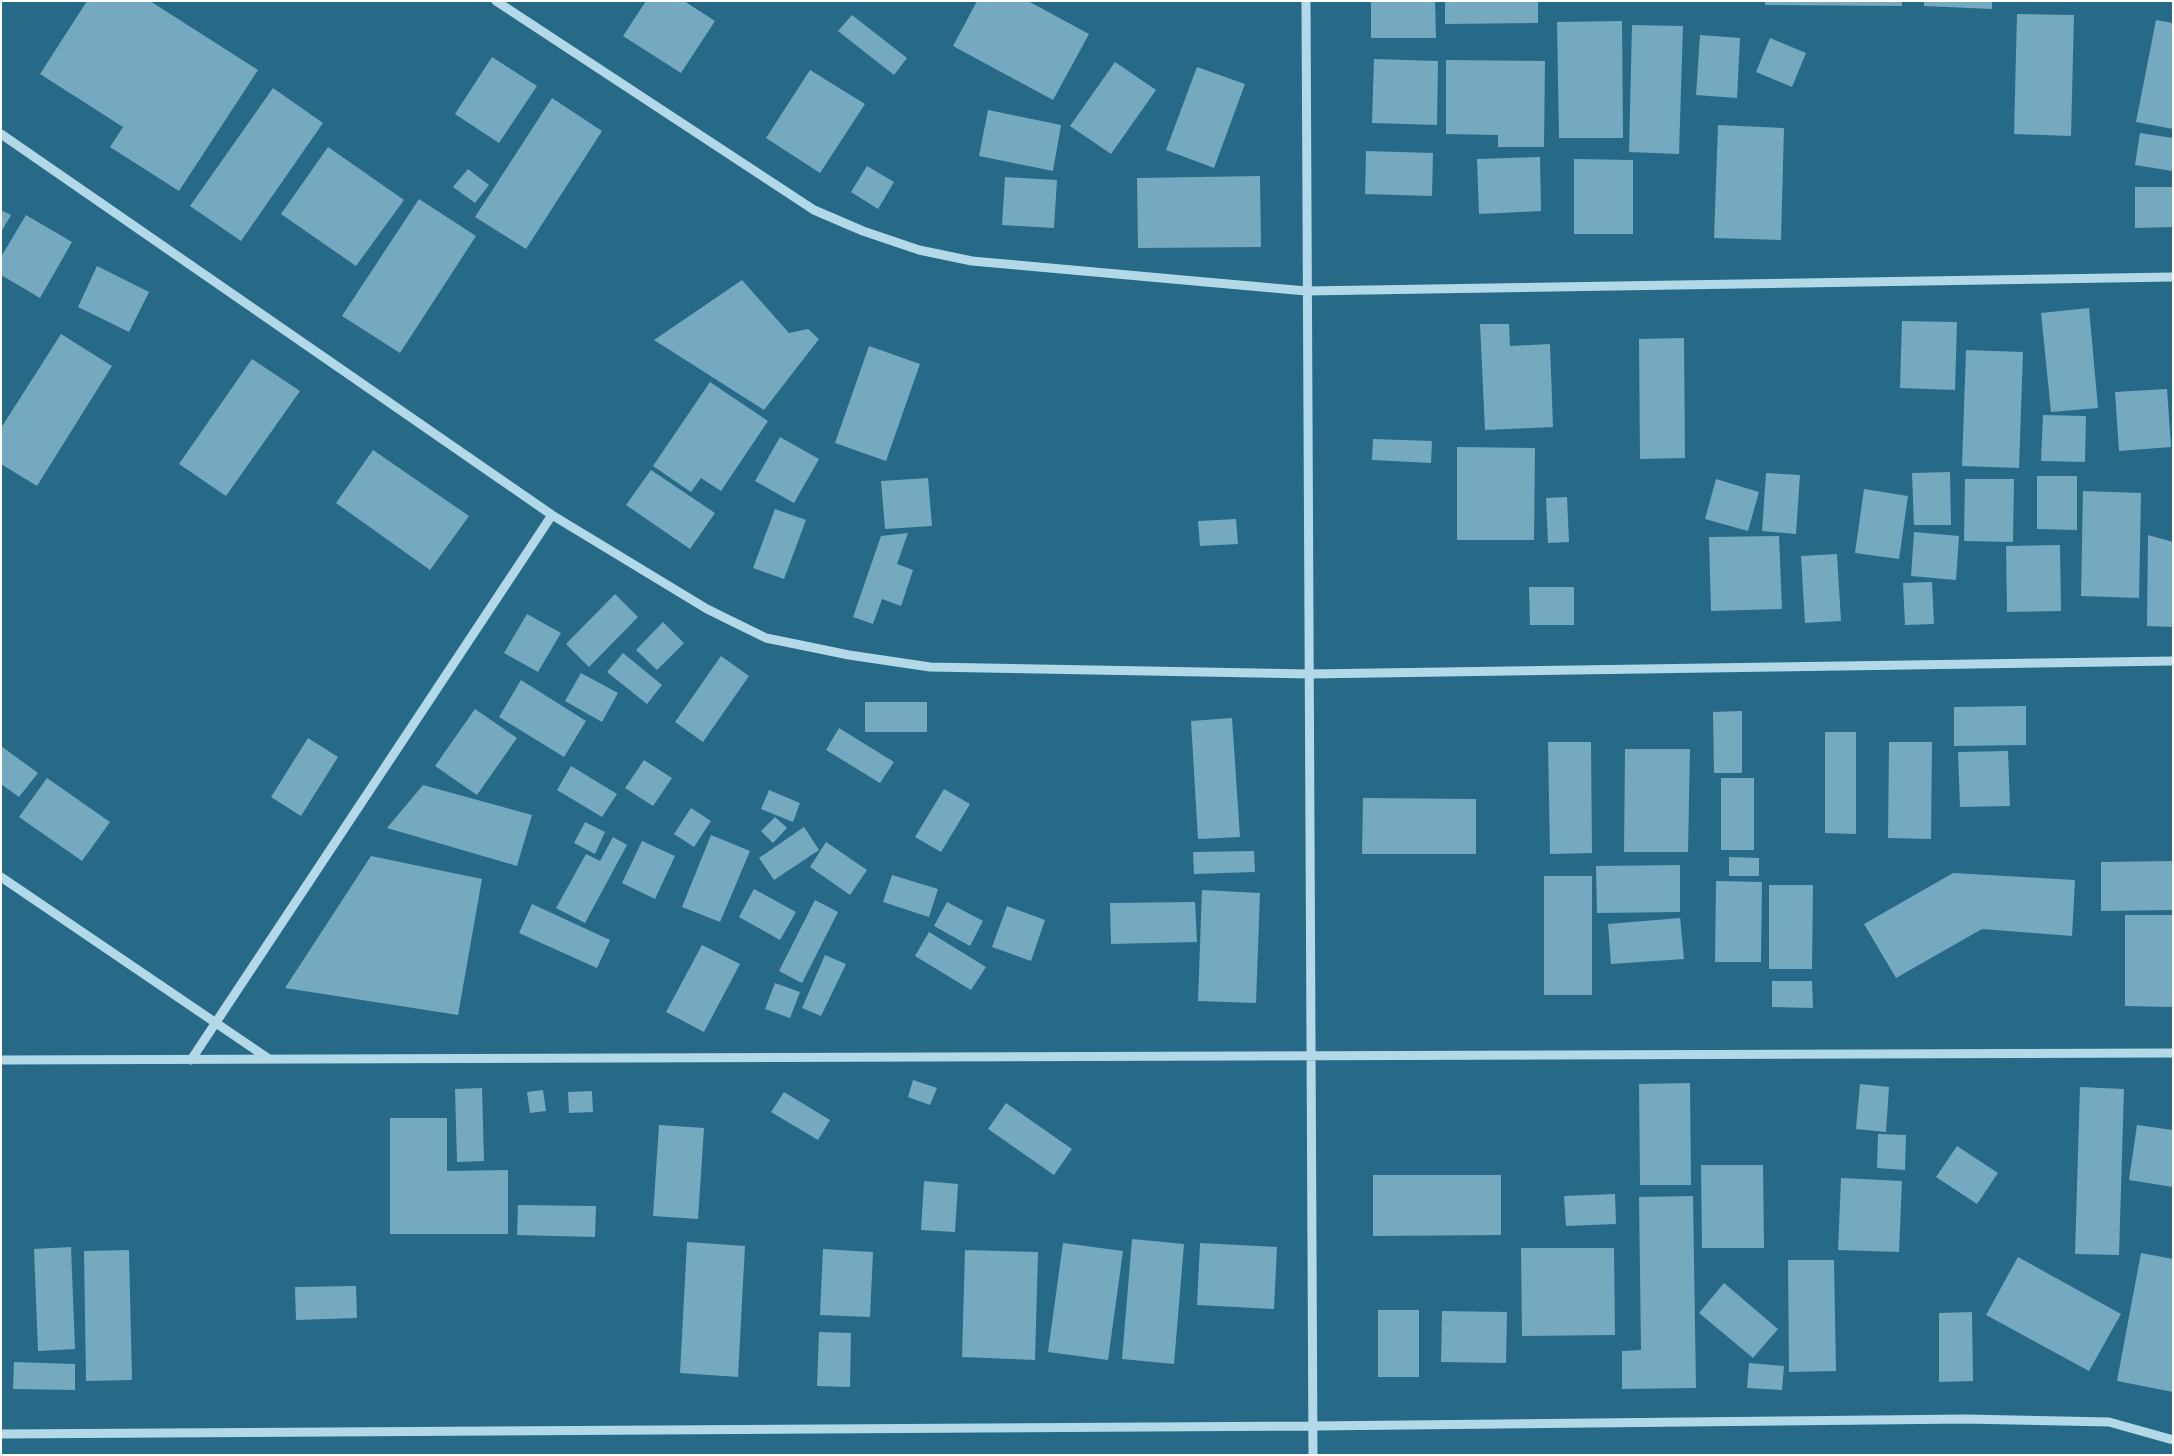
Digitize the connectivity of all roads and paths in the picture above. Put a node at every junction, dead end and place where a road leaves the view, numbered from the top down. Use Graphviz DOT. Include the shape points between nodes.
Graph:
graph roads {
  1 [pos="496,1"];
  2 [pos="1306,1"];
  3 [pos="1,134"];
  4 [pos="2173,277"];
  5 [pos="1306,291"];
  6 [pos="552,515"];
  7 [pos="2173,661"];
  8 [pos="1310,674"];
  9 [pos="1,877"];
  10 [pos="215,1022"];
  11 [pos="2173,1053"];
  12 [pos="1312,1056"];
  13 [pos="269,1059"];
  14 [pos="1,1060"];
  15 [pos="191,1060"];
  16 [pos="1313,1426"];
  17 [pos="1,1434"];
  18 [pos="2173,1440"];
  19 [pos="1313,1455"];
  1 -- 5 [label="street" via="814,210 863,231 919,250 972,261"];
  2 -- 5 [label="street"];
  3 -- 6 [label="street"];
  4 -- 5 [label="street"];
  5 -- 8 [label="street"];
  6 -- 8 [label="street" via="707,608 766,638 840,654 930,667"];
  6 -- 10 [label="street"];
  7 -- 8 [label="street"];
  8 -- 12 [label="street"];
  9 -- 10 [label="street"];
  10 -- 13 [label="street"];
  10 -- 15 [label="street"];
  11 -- 12 [label="street"];
  12 -- 13 [label="street"];
  12 -- 16 [label="street"];
  13 -- 15 [label="street"];
  14 -- 15 [label="street"];
  16 -- 17 [label="street"];
  16 -- 18 [label="street" via="1966,1419 2110,1422"];
  16 -- 19 [label="street"];
}
